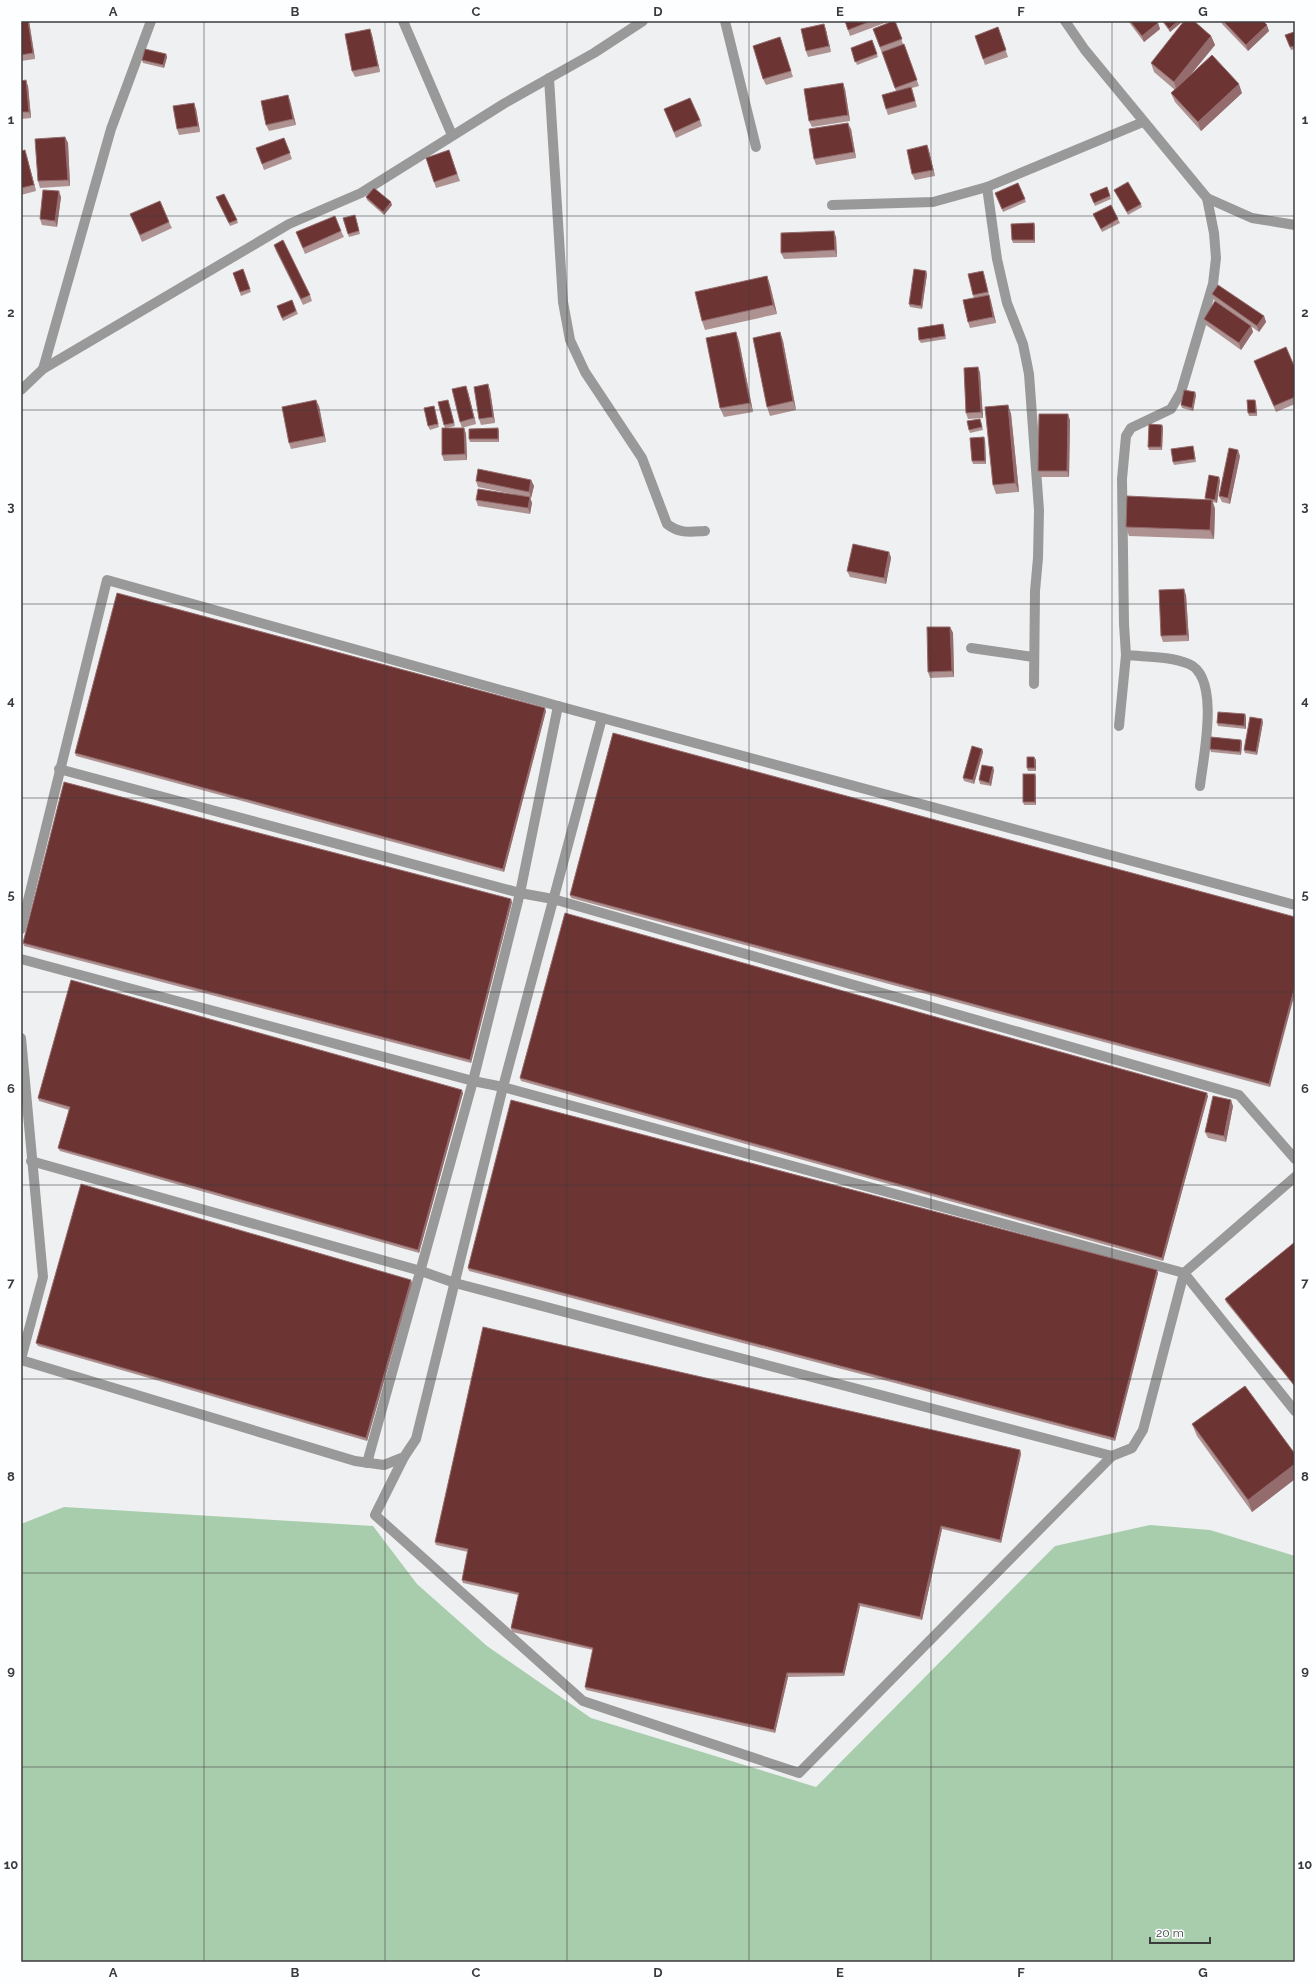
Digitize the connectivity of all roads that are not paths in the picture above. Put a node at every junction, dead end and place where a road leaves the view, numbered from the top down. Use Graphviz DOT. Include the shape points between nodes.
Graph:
graph roads {
  1 [pos="151,21"];
  2 [pos="402,21"];
  3 [pos="643,21"];
  4 [pos="725,21"];
  5 [pos="1065,21"];
  6 [pos="549,78"];
  7 [pos="1143,122"];
  8 [pos="452,135"];
  9 [pos="756,147"];
  10 [pos="987,187"];
  11 [pos="1207,198"];
  12 [pos="832,205"];
  13 [pos="1295,225"];
  14 [pos="44,369"];
  15 [pos="21,390"];
  16 [pos="706,531"];
  17 [pos="971,648"];
  18 [pos="1126,655"];
  19 [pos="1033,657"];
  20 [pos="1034,684"];
  21 [pos="558,706"];
  22 [pos="602,718"];
  23 [pos="1119,726"];
  24 [pos="59,769"];
  25 [pos="1200,786"];
  26 [pos="520,893"];
  27 [pos="553,899"];
  28 [pos="1295,906"];
  29 [pos="21,929"];
  30 [pos="21,959"];
  31 [pos="21,1038"];
  32 [pos="473,1081"];
  33 [pos="503,1087"];
  34 [pos="1295,1159"];
  35 [pos="31,1161"];
  36 [pos="1295,1177"];
  37 [pos="421,1271"];
  38 [pos="1184,1273"];
  39 [pos="455,1283"];
  40 [pos="21,1360"];
  41 [pos="1295,1411"];
  42 [pos="1112,1456"];
  43 [pos="404,1457"];
  44 [pos="367,1462"];
  1 -- 14 [label="street" via="111,129"];
  2 -- 8 [label="street"];
  3 -- 6 [label="street"];
  4 -- 9 [label="street"];
  5 -- 7 [label="street"];
  6 -- 8 [label="street"];
  6 -- 16 [label="street" via="562,302 570,340 585,372 642,458 667,524 674,530 684,533"];
  7 -- 10 [label="street"];
  7 -- 11 [label="street"];
  8 -- 14 [label="street" via="361,193 289,224"];
  10 -- 12 [label="street" via="933,202"];
  10 -- 19 [label="street" via="997,259 1007,303 1023,344 1029,374 1039,510"];
  11 -- 13 [label="street" via="1252,218"];
  11 -- 18 [label="street" via="1216,258 1213,284 1181,392 1171,409 1131,428 1126,436 1122,479"];
  14 -- 15 [label="street"];
  17 -- 19 [label="street"];
  18 -- 23 [label="street"];
  18 -- 25 [label="street" via="1175,660 1191,665 1206,687 1209,708"];
  19 -- 20 [label="street"];
  21 -- 22 [label="street"];
  21 -- 24 [label="street" via="108,580"];
  21 -- 26 [label="street"];
  22 -- 27 [label="street"];
  22 -- 28 [label="street"];
  24 -- 26 [label="street"];
  24 -- 29 [label="street"];
  26 -- 27 [label="street"];
  26 -- 32 [label="street"];
  27 -- 33 [label="street"];
  27 -- 34 [label="street" via="1239,1095"];
  30 -- 32 [label="street"];
  31 -- 35 [label="street"];
  32 -- 33 [label="street"];
  32 -- 37 [label="street"];
  33 -- 38 [label="street"];
  33 -- 39 [label="street"];
  35 -- 37 [label="street"];
  35 -- 40 [label="street" via="43,1277"];
  36 -- 38 [label="street"];
  37 -- 39 [label="street"];
  37 -- 44 [label="street"];
  38 -- 41 [label="street"];
  38 -- 42 [label="street" via="1143,1430 1132,1448"];
  39 -- 42 [label="street"];
  39 -- 43 [label="street" via="416,1439"];
  40 -- 44 [label="street" via="355,1461"];
  42 -- 43 [label="street" via="799,1773 582,1701 375,1515"];
  43 -- 44 [label="street" via="384,1465"];
}
